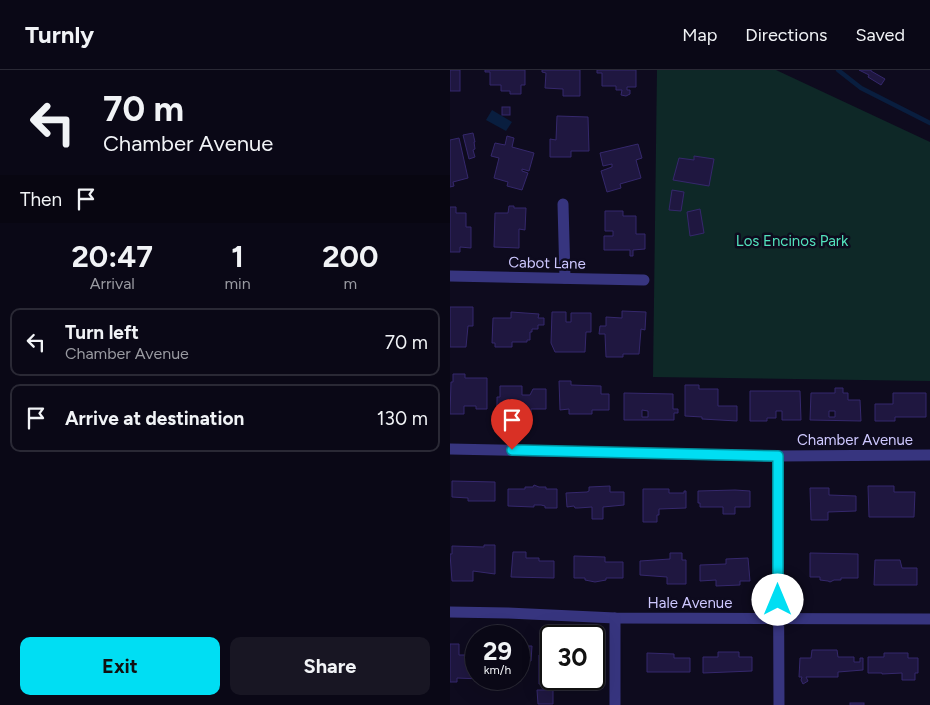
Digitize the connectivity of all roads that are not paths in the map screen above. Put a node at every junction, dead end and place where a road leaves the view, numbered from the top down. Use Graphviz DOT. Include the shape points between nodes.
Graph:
graph roads {
  1 [pos="564,204"];
  2 [pos="450,276"];
  3 [pos="565,278"];
  4 [pos="644,280"];
  5 [pos="450,449"];
  6 [pos="930,455"];
  7 [pos="778,456"];
  8 [pos="450,612"];
  9 [pos="616,618"];
  10 [pos="778,618"];
  11 [pos="930,619"];
  12 [pos="615,705"];
  13 [pos="779,705"];
  1 -- 3 [label="street"];
  2 -- 3 [label="street, Cabot Lane"];
  3 -- 4 [label="street, Cabot Lane"];
  5 -- 7 [label="street, Chamber Avenue"];
  6 -- 7 [label="street, Chamber Avenue"];
  7 -- 10 [label="street"];
  8 -- 9 [label="street, Hale Avenue"];
  9 -- 10 [label="street, Hale Avenue"];
  9 -- 12 [label="street"];
  10 -- 11 [label="street, Hale Avenue"];
  10 -- 13 [label="street"];
}
